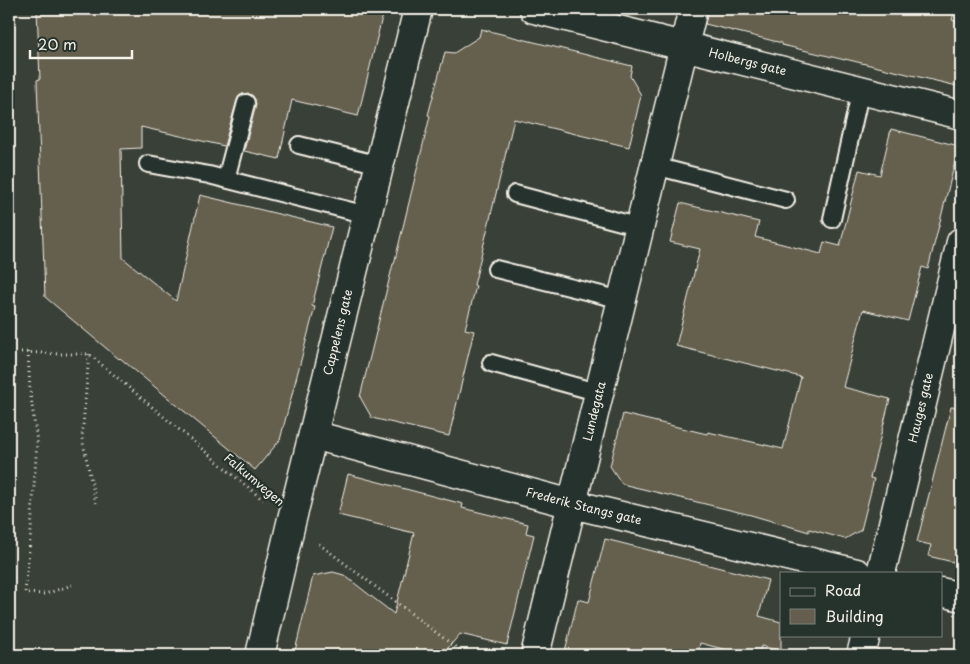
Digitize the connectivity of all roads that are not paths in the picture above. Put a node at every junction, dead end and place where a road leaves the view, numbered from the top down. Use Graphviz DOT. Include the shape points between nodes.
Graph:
graph roads {
  1 [pos="418,9"];
  2 [pos="534,9"];
  3 [pos="693,9"];
  4 [pos="684,47"];
  5 [pos="861,89"];
  6 [pos="246,103"];
  7 [pos="961,115"];
  8 [pos="299,145"];
  9 [pos="148,164"];
  10 [pos="380,165"];
  11 [pos="655,166"];
  12 [pos="226,179"];
  13 [pos="516,194"];
  14 [pos="786,200"];
  15 [pos="367,215"];
  16 [pos="832,218"];
  17 [pos="640,227"];
  18 [pos="961,242"];
  19 [pos="496,269"];
  20 [pos="622,300"];
  21 [pos="492,363"];
  22 [pos="600,393"];
  23 [pos="313,435"];
  24 [pos="572,504"];
  25 [pos="853,572"];
  26 [pos="881,572"];
  27 [pos="942,592"];
  28 [pos="961,597"];
  29 [pos="866,636"];
  30 [pos="260,655"];
  31 [pos="536,655"];
  32 [pos="861,655"];
  1 -- 10 [label="street, Cappelens gate"];
  2 -- 4 [label="street, Holbergs gate"];
  3 -- 4 [label="street, Lundegata"];
  4 -- 5 [label="street, Holbergs gate"];
  4 -- 11 [label="street, Lundegata"];
  5 -- 7 [label="street, Holbergs gate"];
  5 -- 16 [label="lane"];
  6 -- 12 [label="lane"];
  8 -- 10 [label="lane"];
  9 -- 12 [label="lane"];
  10 -- 15 [label="street, Cappelens gate"];
  11 -- 14 [label="lane"];
  11 -- 17 [label="street, Lundegata"];
  12 -- 15 [label="lane"];
  13 -- 17 [label="lane"];
  15 -- 23 [label="street, Cappelens gate"];
  17 -- 20 [label="street, Lundegata"];
  18 -- 26 [label="street, Hauges gate"];
  19 -- 20 [label="lane"];
  20 -- 22 [label="street, Lundegata"];
  21 -- 22 [label="lane"];
  22 -- 24 [label="street, Lundegata"];
  23 -- 24 [label="street, Frederik Stangs gate"];
  23 -- 30 [label="street, Cappelens gate"];
  24 -- 25 [label="street, Frederik Stangs gate"];
  24 -- 31 [label="street, Lundegata"];
  27 -- 28 [label="street"];
  29 -- 32 [label="street"];
}
